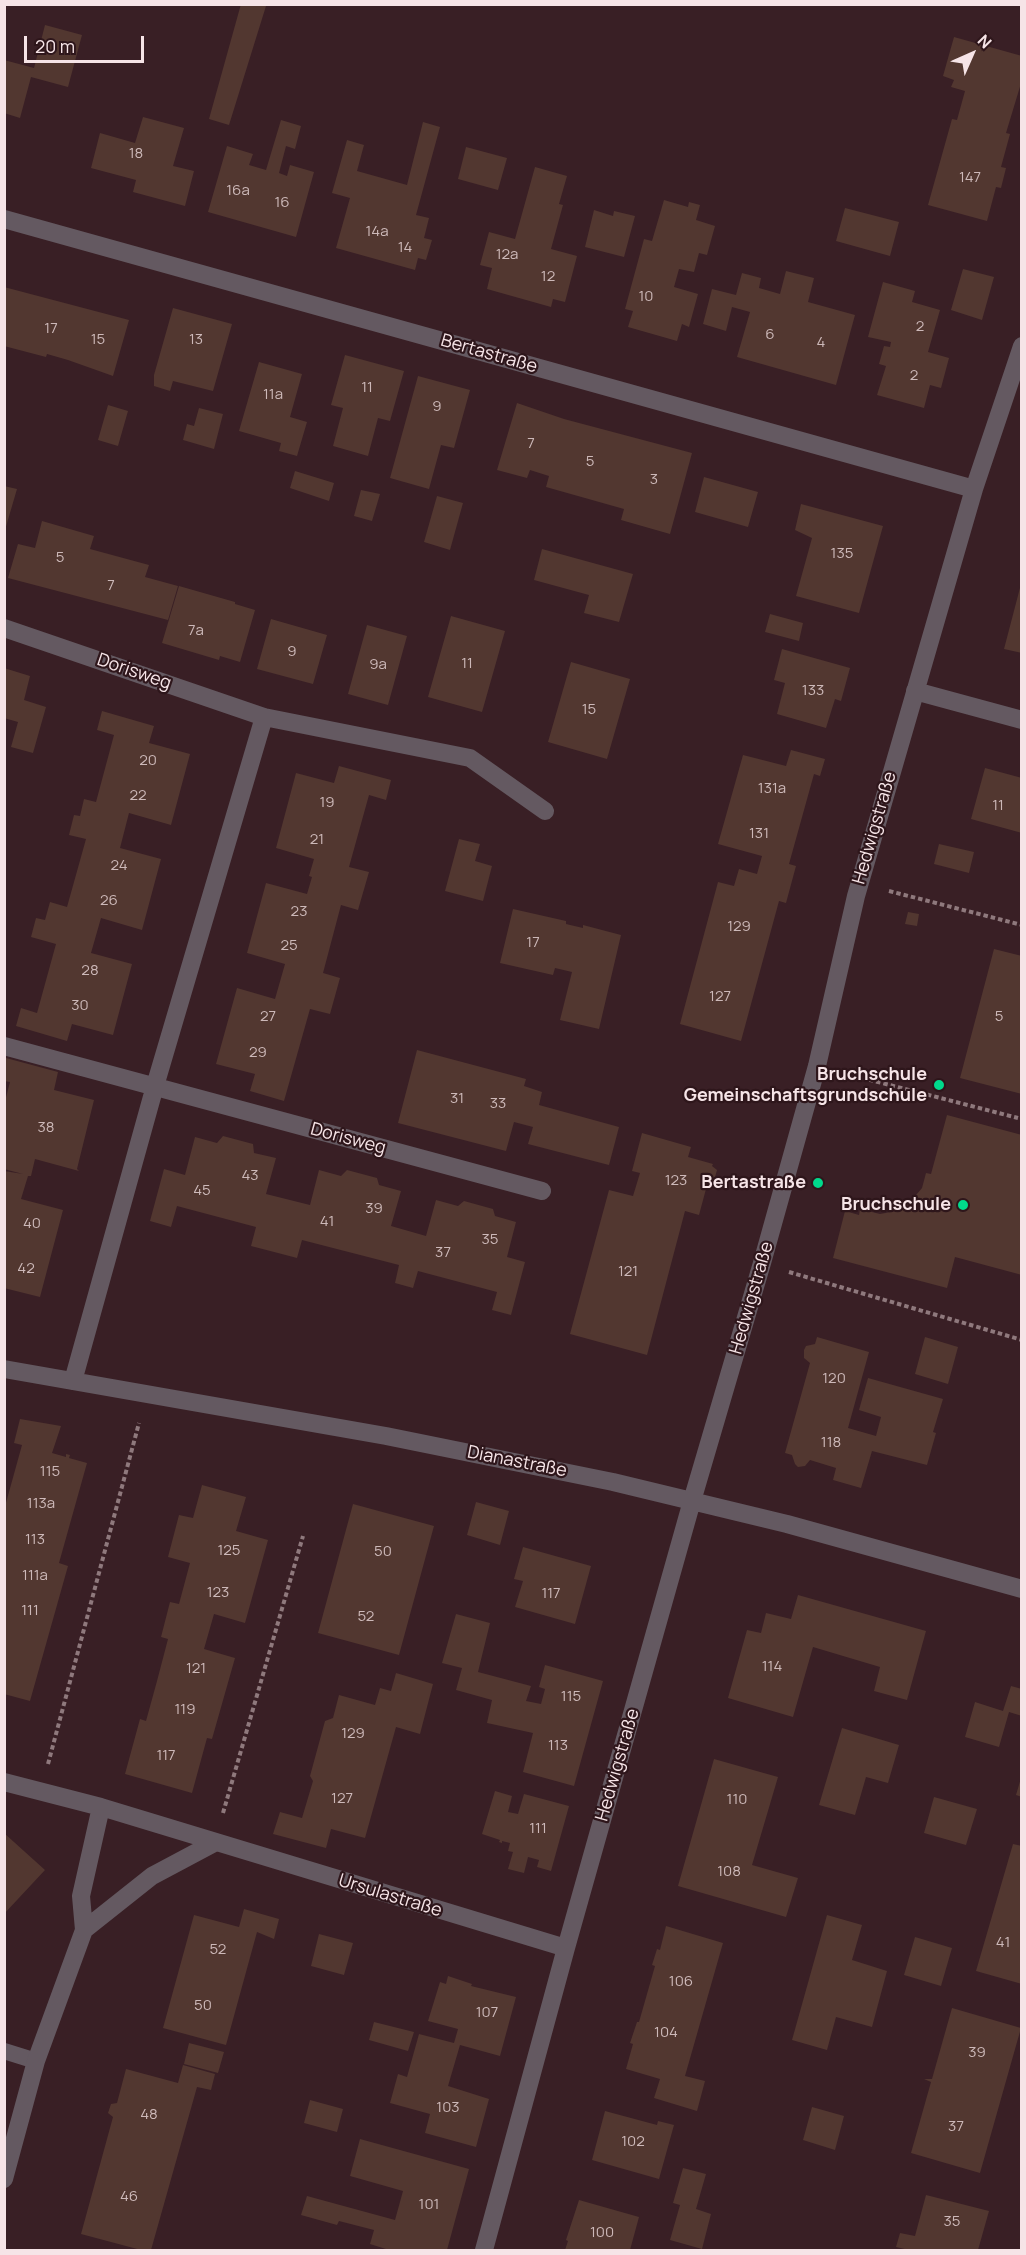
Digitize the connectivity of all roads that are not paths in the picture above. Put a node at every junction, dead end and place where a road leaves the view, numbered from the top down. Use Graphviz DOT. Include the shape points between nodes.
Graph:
graph roads {
  1 [pos="4,219"];
  2 [pos="1022,346"];
  3 [pos="974,489"];
  4 [pos="4,628"];
  5 [pos="915,691"];
  6 [pos="264,717"];
  7 [pos="1022,720"];
  8 [pos="545,811"];
  9 [pos="4,1046"];
  10 [pos="155,1086"];
  11 [pos="542,1191"];
  12 [pos="4,1369"];
  13 [pos="73,1381"];
  14 [pos="692,1501"];
  15 [pos="1022,1589"];
  16 [pos="4,1782"];
  17 [pos="101,1807"];
  18 [pos="214,1843"];
  19 [pos="84,1929"];
  20 [pos="566,1948"];
  21 [pos="4,2051"];
  22 [pos="36,2061"];
  23 [pos="4,2179"];
  24 [pos="484,2250"];
  1 -- 3 [label="street, Bertastraße"];
  2 -- 3 [label="street, Hedwigstraße"];
  3 -- 5 [label="street, Hedwigstraße"];
  4 -- 6 [label="street, Dorisweg"];
  5 -- 7 [label="street"];
  5 -- 14 [label="street, Hedwigstraße" via="860,883 817,1066"];
  6 -- 8 [label="street, Dorisweg" via="470,758"];
  6 -- 10 [label="street"];
  9 -- 10 [label="street, Dorisweg"];
  10 -- 11 [label="street, Dorisweg"];
  10 -- 13 [label="street"];
  12 -- 13 [label="street, Dianastraße"];
  13 -- 14 [label="street, Dianastraße" via="386,1436"];
  14 -- 15 [label="street, Dianastraße"];
  14 -- 20 [label="street, Hedwigstraße"];
  16 -- 17 [label="street, Ursulastraße"];
  17 -- 18 [label="street, Ursulastraße"];
  17 -- 19 [label="street" via="81,1896"];
  18 -- 19 [label="street" via="152,1876"];
  18 -- 20 [label="street, Ursulastraße"];
  19 -- 22 [label="street"];
  20 -- 24 [label="street, Hedwigstraße"];
  21 -- 22 [label="lane"];
  22 -- 23 [label="street"];
}
